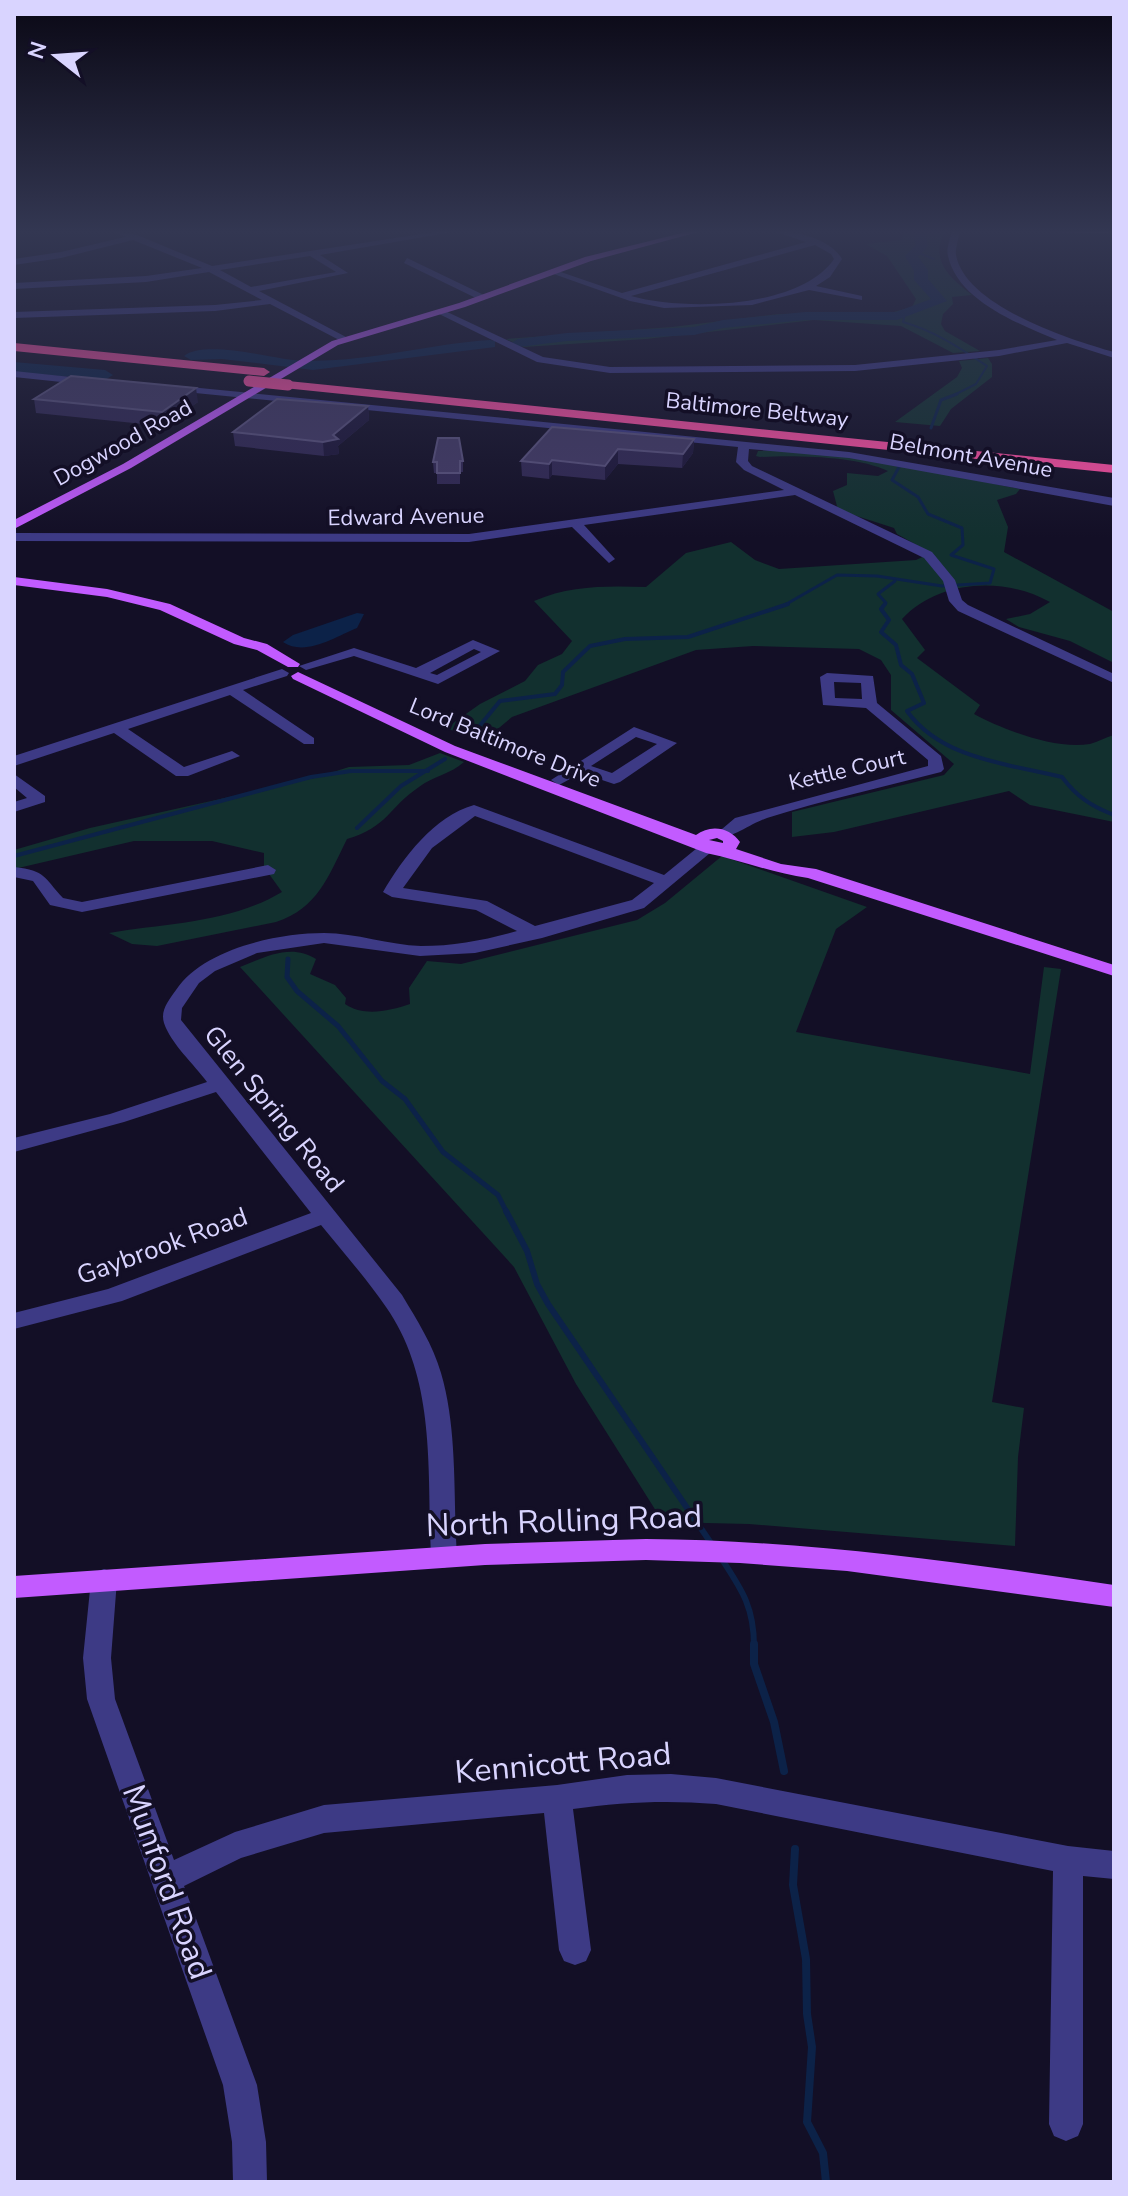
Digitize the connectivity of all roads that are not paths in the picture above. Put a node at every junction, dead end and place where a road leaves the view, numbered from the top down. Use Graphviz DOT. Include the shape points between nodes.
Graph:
graph roads {
  1 [pos="332,333"];
  2 [pos="363,333"];
  3 [pos="483,333"];
  4 [pos="1049,333"];
  5 [pos="343,339"];
  6 [pos="1065,341"];
  7 [pos="14,347"];
  8 [pos="1114,355"];
  9 [pos="14,357"];
  10 [pos="300,368"];
  11 [pos="14,374"];
  12 [pos="107,383"];
  13 [pos="161,388"];
  14 [pos="247,395"];
  15 [pos="744,445"];
  16 [pos="1114,456"];
  17 [pos="1114,469"];
  18 [pos="795,492"];
  19 [pos="1114,502"];
  20 [pos="575,523"];
  21 [pos="14,525"];
  22 [pos="14,537"];
  23 [pos="609,559"];
  24 [pos="14,581"];
  25 [pos="295,670"];
  26 [pos="418,673"];
  27 [pos="1114,679"];
  28 [pos="233,690"];
  29 [pos="870,704"];
  30 [pos="117,728"];
  31 [pos="309,741"];
  32 [pos="232,756"];
  33 [pos="14,761"];
  34 [pos="579,767"];
  35 [pos="14,779"];
  36 [pos="559,780"];
  37 [pos="14,807"];
  38 [pos="715,841"];
  39 [pos="268,870"];
  40 [pos="14,872"];
  41 [pos="668,882"];
  42 [pos="536,934"];
  43 [pos="1114,971"];
  44 [pos="220,1084"];
  45 [pos="14,1145"];
  46 [pos="326,1215"];
  47 [pos="14,1321"];
  48 [pos="444,1557"];
  49 [pos="104,1580"];
  50 [pos="14,1587"];
  51 [pos="1114,1596"];
  52 [pos="557,1798"];
  53 [pos="1068,1860"];
  54 [pos="1114,1865"];
  55 [pos="167,1879"];
  56 [pos="575,1950"];
  57 [pos="1066,2124"];
  58 [pos="250,2182"];
  1 -- 5 [label="street"];
  2 -- 5 [label="main road, Dogwood Road"];
  3 -- 6 [label="street" via="529,356 583,368 832,369"];
  4 -- 6 [label="street"];
  5 -- 10 [label="main road, Dogwood Road"];
  6 -- 8 [label="street"];
  7 -- 10 [label="highway, Baltimore Beltway" via="264,372"];
  9 -- 17 [label="highway, Baltimore Beltway, bridge"];
  10 -- 14 [label="main road, Dogwood Road"];
  10 -- 16 [label="highway, Baltimore Beltway"];
  11 -- 12 [label="street"];
  13 -- 14 [label="street, Belmont Avenue"];
  14 -- 15 [label="street, Belmont Avenue"];
  14 -- 21 [label="main road, Dogwood Road" via="119,471"];
  15 -- 18 [label="street" via="744,464"];
  15 -- 19 [label="street, Belmont Avenue" via="882,459"];
  18 -- 20 [label="street, Edward Avenue"];
  18 -- 27 [label="street" via="928,555 963,608"];
  20 -- 22 [label="street, Edward Avenue" via="450,539"];
  20 -- 23 [label="street"];
  24 -- 25 [label="main road, Lord Baltimore Drive" via="151,603 192,617 249,651"];
  25 -- 26 [label="street" via="354,652"];
  25 -- 28 [label="street"];
  25 -- 36 [label="main road, Lord Baltimore Drive"];
  25 -- 38 [label="main road, Lord Baltimore Drive" via="450,749"];
  28 -- 30 [label="street"];
  28 -- 31 [label="street"];
  29 -- 38 [label="street, Kettle Court" via="936,759 936,769 741,821"];
  30 -- 32 [label="street" via="182,773"];
  30 -- 33 [label="street"];
  34 -- 34 [label="street" via="634,732 669,743 614,779"];
  34 -- 36 [label="street"];
  35 -- 37 [label="street" via="39,799"];
  36 -- 38 [label="main road, Lord Baltimore Drive"];
  38 -- 41 [label="street, Glen Spring Road"];
  38 -- 43 [label="main road, Lord Baltimore Drive" via="778,869 810,873"];
  39 -- 40 [label="street" via="82,907 57,904 43,879"];
  41 -- 42 [label="street, Glen Spring Road" via="626,909"];
  41 -- 42 [label="street" via="474,810 426,841 392,892 481,905"];
  42 -- 44 [label="street, Glen Spring Road" via="440,951 301,939 230,957 192,979 180,994 172,1020"];
  44 -- 45 [label="street"];
  44 -- 46 [label="street, Glen Spring Road"];
  46 -- 47 [label="street, Gaybrook Road" via="114,1295"];
  46 -- 48 [label="street, Glen Spring Road" via="394,1301 432,1382"];
  48 -- 49 [label="main road, North Rolling Road"];
  48 -- 51 [label="main road, North Rolling Road" via="591,1550 738,1552 890,1565"];
  49 -- 50 [label="main road, North Rolling Road"];
  49 -- 55 [label="street, Munford Road" via="97,1658 101,1699"];
  52 -- 53 [label="street, Kennicott Road" via="627,1788 716,1791"];
  52 -- 55 [label="street, Kennicott Road" via="324,1819 235,1846"];
  52 -- 56 [label="street"];
  53 -- 54 [label="street, Kennicott Road"];
  53 -- 57 [label="street"];
  55 -- 58 [label="street, Munford Road" via="240,2085"];
}
